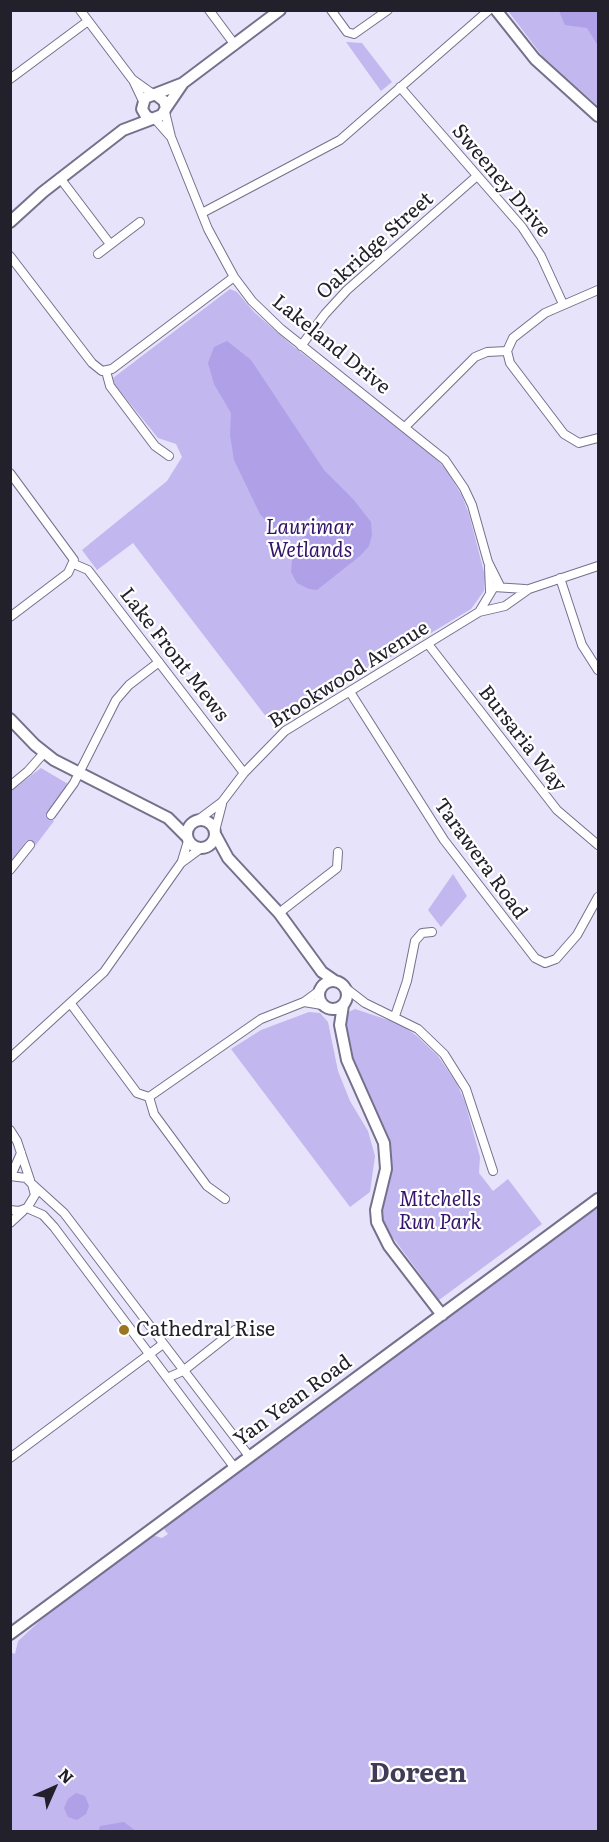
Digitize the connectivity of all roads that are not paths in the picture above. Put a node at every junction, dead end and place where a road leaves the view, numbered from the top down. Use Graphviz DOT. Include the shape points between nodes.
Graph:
graph roads {
  1 [pos="81,10"];
  2 [pos="210,10"];
  3 [pos="280,10"];
  4 [pos="331,10"];
  5 [pos="388,10"];
  6 [pos="489,10"];
  7 [pos="496,10"];
  8 [pos="88,21"];
  9 [pos="235,45"];
  10 [pos="132,79"];
  11 [pos="10,80"];
  12 [pos="183,83"];
  13 [pos="400,87"];
  14 [pos="154,94"];
  15 [pos="142,103"];
  16 [pos="165,110"];
  17 [pos="598,116"];
  18 [pos="153,119"];
  19 [pos="123,130"];
  20 [pos="171,137"];
  21 [pos="477,176"];
  22 [pos="60,178"];
  23 [pos="202,213"];
  24 [pos="10,222"];
  25 [pos="140,222"];
  26 [pos="110,244"];
  27 [pos="98,254"];
  28 [pos="10,256"];
  29 [pos="234,277"];
  30 [pos="598,290"];
  31 [pos="563,304"];
  32 [pos="301,346"];
  33 [pos="507,351"];
  34 [pos="106,371"];
  35 [pos="405,427"];
  36 [pos="598,438"];
  37 [pos="169,456"];
  38 [pos="10,473"];
  39 [pos="488,562"];
  40 [pos="74,564"];
  41 [pos="598,566"];
  42 [pos="560,578"];
  43 [pos="502,587"];
  44 [pos="529,588"];
  45 [pos="489,593"];
  46 [pos="507,603"];
  47 [pos="494,607"];
  48 [pos="479,612"];
  49 [pos="10,617"];
  50 [pos="428,644"];
  51 [pos="159,662"];
  52 [pos="598,670"];
  53 [pos="350,692"];
  54 [pos="10,719"];
  55 [pos="44,753"];
  56 [pos="79,773"];
  57 [pos="244,773"];
  58 [pos="10,786"];
  59 [pos="222,802"];
  60 [pos="51,815"];
  61 [pos="168,818"];
  62 [pos="197,820"];
  63 [pos="215,833"];
  64 [pos="187,838"];
  65 [pos="30,845"];
  66 [pos="598,845"];
  67 [pos="202,848"];
  68 [pos="338,852"];
  69 [pos="228,858"];
  70 [pos="181,863"];
  71 [pos="10,870"];
  72 [pos="598,897"];
  73 [pos="279,913"];
  74 [pos="432,932"];
  75 [pos="314,963"];
  76 [pos="339,984"];
  77 [pos="320,990"];
  78 [pos="304,1002"];
  79 [pos="365,1003"];
  80 [pos="71,1004"];
  81 [pos="343,1005"];
  82 [pos="324,1006"];
  83 [pos="395,1016"];
  84 [pos="340,1026"];
  85 [pos="10,1058"];
  86 [pos="149,1097"];
  87 [pos="10,1130"];
  88 [pos="21,1151"];
  89 [pos="493,1171"];
  90 [pos="11,1176"];
  91 [pos="31,1183"];
  92 [pos="225,1199"];
  93 [pos="598,1199"];
  94 [pos="26,1209"];
  95 [pos="10,1210"];
  96 [pos="10,1223"];
  97 [pos="442,1315"];
  98 [pos="235,1330"];
  99 [pos="162,1344"];
  100 [pos="149,1354"];
  101 [pos="183,1371"];
  102 [pos="167,1378"];
  103 [pos="249,1456"];
  104 [pos="10,1458"];
  105 [pos="234,1467"];
  106 [pos="10,1634"];
  1 -- 8 [label="street"];
  2 -- 9 [label="street"];
  3 -- 9 [label="street"];
  4 -- 5 [label="street" via="347,32 354,34"];
  6 -- 13 [label="street"];
  7 -- 17 [label="street" via="535,59"];
  8 -- 10 [label="street"];
  8 -- 11 [label="street"];
  9 -- 12 [label="street"];
  10 -- 14 [label="street"];
  10 -- 15 [label="street"];
  12 -- 14 [label="street"];
  12 -- 16 [label="street"];
  13 -- 21 [label="street, Sweeney Drive"];
  13 -- 23 [label="street" via="340,140"];
  14 -- 15 [label="street"];
  14 -- 16 [label="street" via="164,101"];
  15 -- 18 [label="street" via="143,113"];
  15 -- 19 [label="street"];
  16 -- 18 [label="street"];
  16 -- 20 [label="street, Lakeland Drive"];
  18 -- 19 [label="street"];
  18 -- 20 [label="street, Lakeland Drive"];
  19 -- 22 [label="street"];
  20 -- 23 [label="street, Lakeland Drive"];
  21 -- 31 [label="street, Sweeney Drive" via="522,227 541,256"];
  21 -- 32 [label="street, Oakridge Street" via="347,290"];
  22 -- 24 [label="street"];
  22 -- 26 [label="street"];
  23 -- 29 [label="street, Lakeland Drive"];
  25 -- 26 [label="street"];
  26 -- 27 [label="street"];
  28 -- 34 [label="street" via="97,369"];
  29 -- 32 [label="street, Lakeland Drive" via="265,315"];
  29 -- 34 [label="street"];
  30 -- 31 [label="street"];
  31 -- 33 [label="street" via="520,332"];
  32 -- 35 [label="street, Lakeland Drive"];
  33 -- 35 [label="street" via="476,357"];
  33 -- 36 [label="street" via="510,363 564,434 579,443"];
  34 -- 37 [label="street" via="110,386 154,446"];
  35 -- 39 [label="street, Lakeland Drive" via="445,460 464,488"];
  38 -- 40 [label="street" via="70,552"];
  39 -- 43 [label="street, Lakeland Drive"];
  39 -- 45 [label="street, Lakeland Drive"];
  40 -- 49 [label="street" via="68,573"];
  40 -- 51 [label="street, Lake Front Mews" via="88,570"];
  41 -- 42 [label="street"];
  42 -- 44 [label="street"];
  42 -- 52 [label="street" via="582,645"];
  43 -- 44 [label="street"];
  43 -- 45 [label="street"];
  43 -- 46 [label="street" via="509,595"];
  44 -- 46 [label="street"];
  45 -- 47 [label="street"];
  45 -- 48 [label="street, Brookwood Avenue"];
  46 -- 47 [label="street"];
  47 -- 48 [label="street, Brookwood Avenue"];
  48 -- 50 [label="street, Brookwood Avenue"];
  50 -- 53 [label="street, Brookwood Avenue"];
  50 -- 66 [label="street, Bursaria Way" via="557,810"];
  51 -- 56 [label="street" via="116,700"];
  51 -- 57 [label="street, Lake Front Mews"];
  53 -- 57 [label="street, Brookwood Avenue" via="285,731"];
  53 -- 72 [label="street, Tarawera Road" via="438,831 534,958 545,963 556,959 577,935"];
  54 -- 55 [label="street"];
  55 -- 56 [label="street"];
  55 -- 58 [label="street"];
  56 -- 60 [label="street"];
  56 -- 61 [label="street"];
  57 -- 59 [label="street, Brookwood Avenue"];
  59 -- 62 [label="street, Brookwood Avenue"];
  59 -- 63 [label="street, Brookwood Avenue"];
  61 -- 62 [label="street"];
  61 -- 64 [label="street"];
  62 -- 63 [label="street" via="207,821"];
  62 -- 64 [label="street" via="188,827"];
  63 -- 67 [label="street" via="212,843"];
  63 -- 69 [label="street"];
  64 -- 67 [label="street"];
  64 -- 70 [label="street"];
  65 -- 71 [label="street"];
  67 -- 69 [label="street"];
  67 -- 70 [label="street"];
  68 -- 73 [label="street" via="337,868"];
  69 -- 73 [label="street"];
  70 -- 80 [label="street" via="109,965"];
  73 -- 75 [label="street"];
  74 -- 83 [label="street" via="422,933 416,939"];
  75 -- 76 [label="street"];
  75 -- 77 [label="street"];
  76 -- 77 [label="street" via="326,982"];
  76 -- 79 [label="street"];
  76 -- 81 [label="street" via="347,995"];
  77 -- 78 [label="street"];
  77 -- 82 [label="street"];
  78 -- 82 [label="street"];
  78 -- 86 [label="street" via="246,1028"];
  79 -- 81 [label="street"];
  79 -- 83 [label="street"];
  80 -- 85 [label="street"];
  80 -- 86 [label="street" via="137,1093"];
  81 -- 82 [label="street" via="335,1009"];
  81 -- 84 [label="street"];
  82 -- 84 [label="street"];
  83 -- 89 [label="street" via="432,1041 457,1070"];
  84 -- 97 [label="street" via="354,1079 384,1143 386,1169 377,1222 389,1246"];
  86 -- 92 [label="street" via="154,1114 194,1168 212,1191"];
  87 -- 88 [label="street"];
  88 -- 90 [label="street"];
  88 -- 91 [label="street"];
  90 -- 91 [label="street" via="21,1176"];
  91 -- 94 [label="street" via="34,1200"];
  91 -- 99 [label="street" via="64,1213"];
  93 -- 97 [label="street, Yan Yean Road"];
  94 -- 95 [label="street"];
  94 -- 96 [label="street"];
  94 -- 100 [label="street" via="48,1220"];
  97 -- 103 [label="street, Yan Yean Road"];
  98 -- 101 [label="street"];
  99 -- 100 [label="street"];
  99 -- 101 [label="street"];
  100 -- 102 [label="street"];
  100 -- 104 [label="street"];
  101 -- 102 [label="street"];
  101 -- 103 [label="street"];
  102 -- 105 [label="street"];
  103 -- 105 [label="street, Yan Yean Road"];
  105 -- 106 [label="street, Yan Yean Road"];
}
